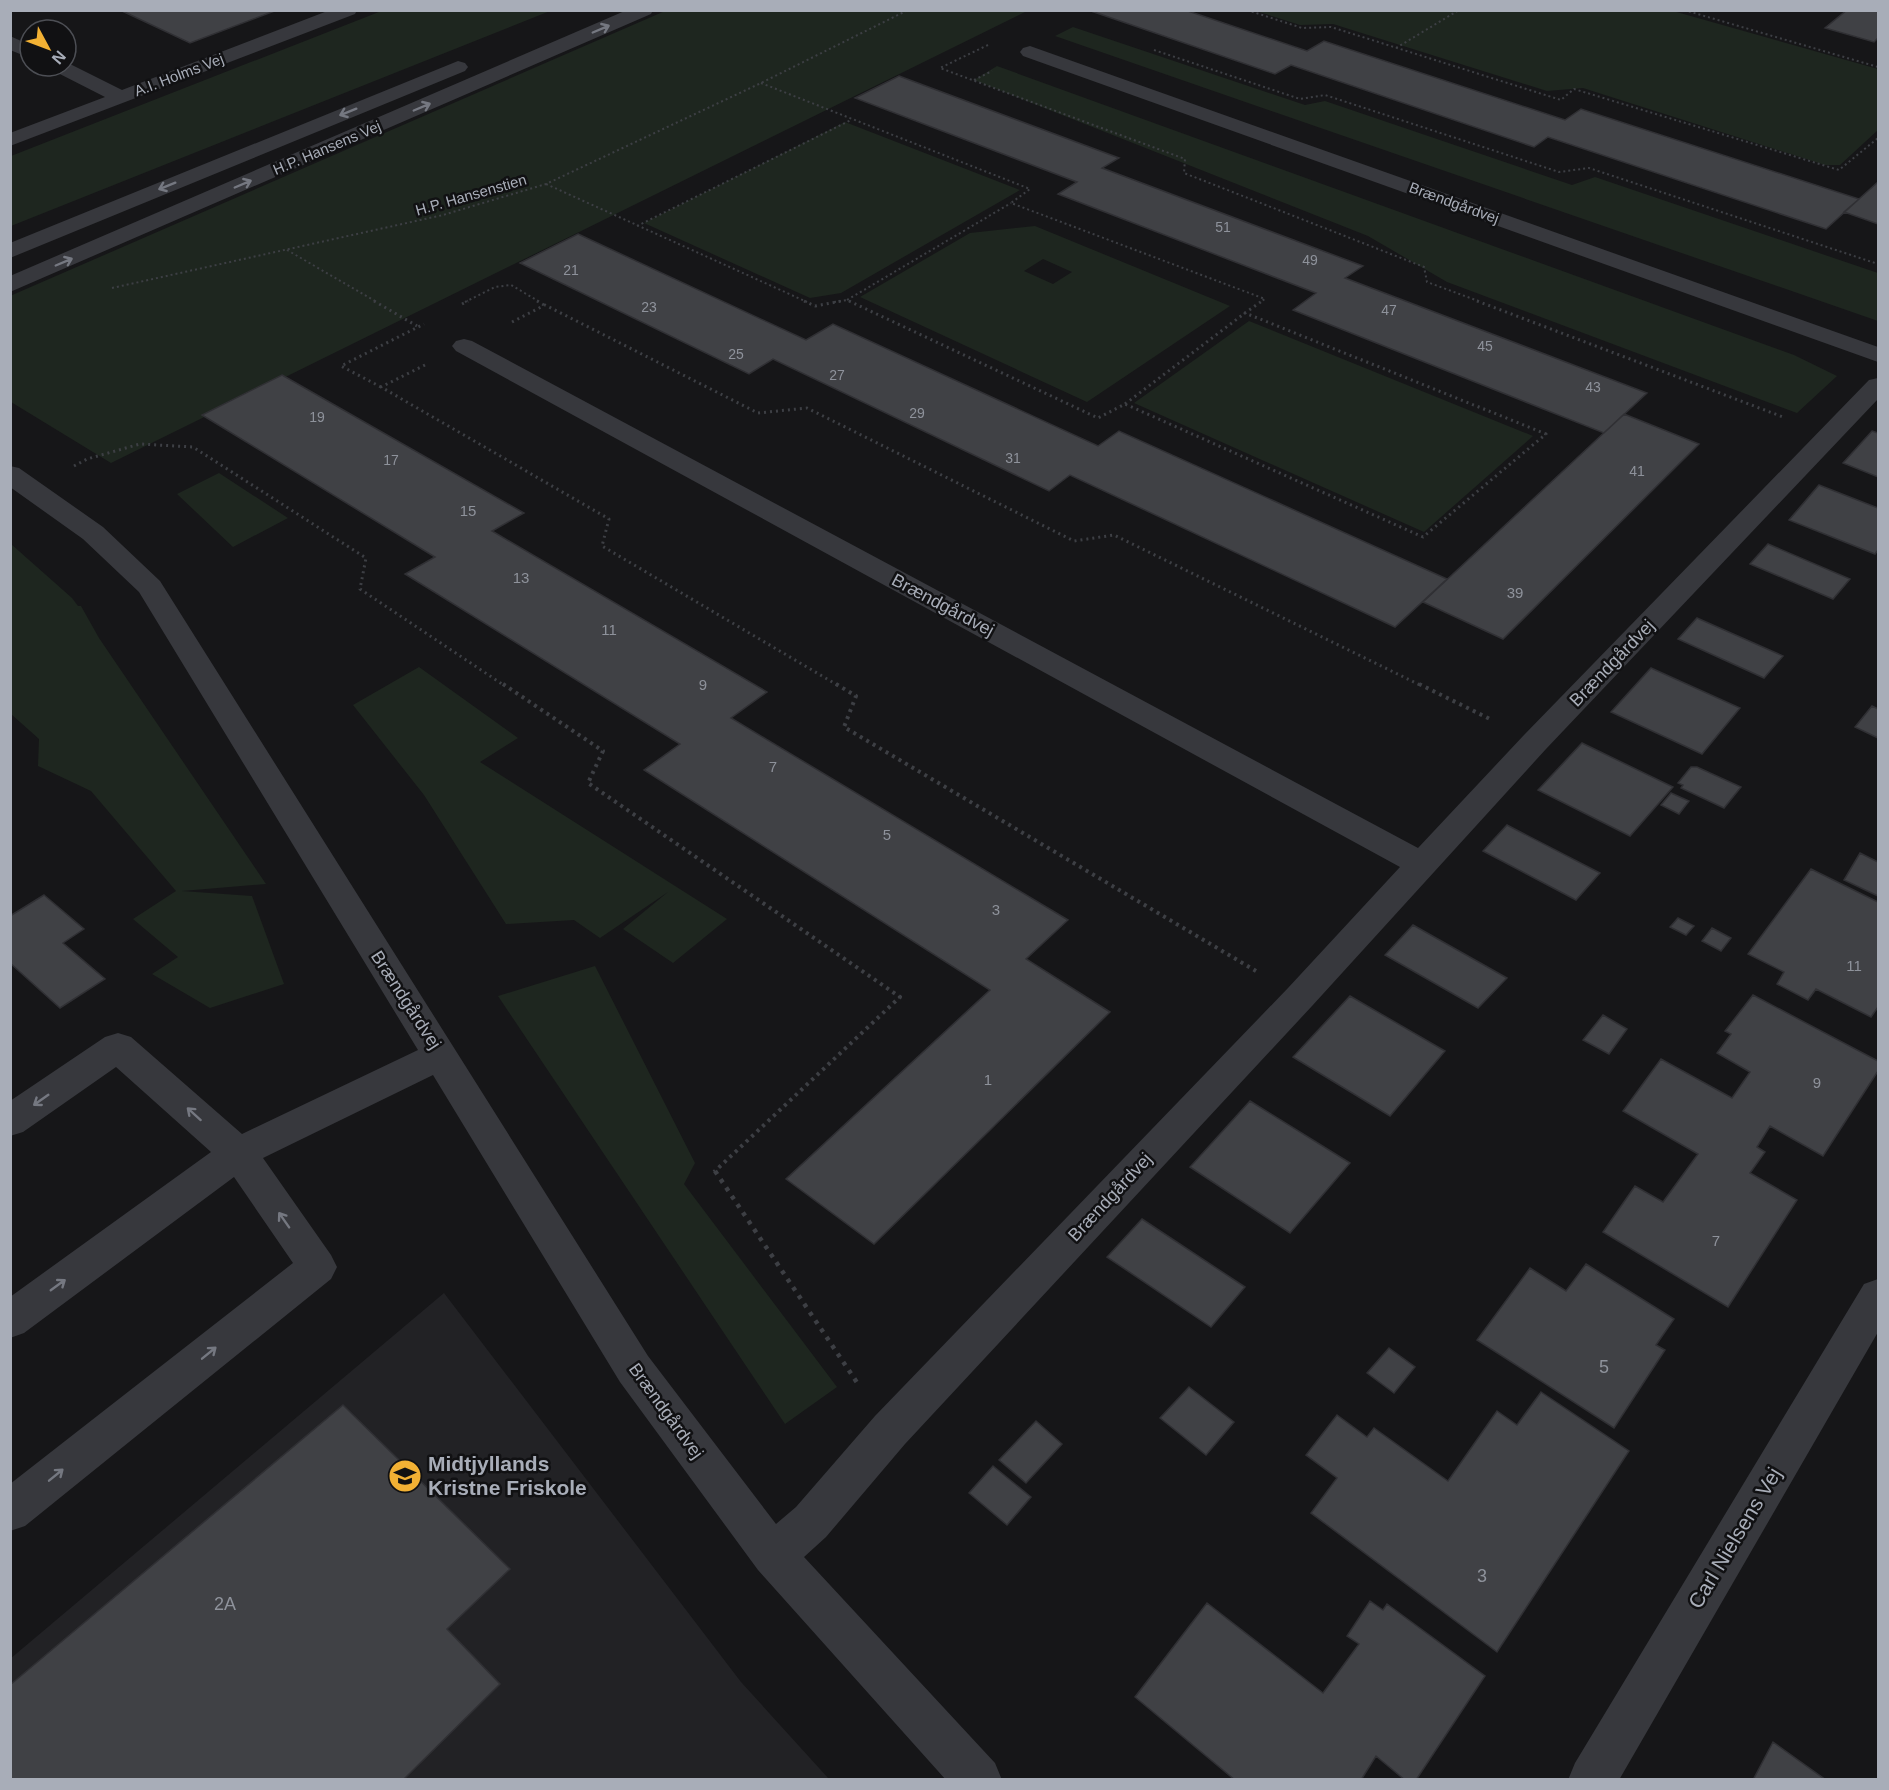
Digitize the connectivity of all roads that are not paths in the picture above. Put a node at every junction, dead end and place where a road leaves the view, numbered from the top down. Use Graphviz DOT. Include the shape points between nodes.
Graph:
graph roads {
  1 [pos="348,10"];
  2 [pos="596,10"];
  3 [pos="644,10"];
  4 [pos="552,28"];
  5 [pos="1030,52"];
  6 [pos="475,60"];
  7 [pos="78,76"];
  8 [pos="121,97"];
  9 [pos="16,133"];
  10 [pos="10,251"];
  11 [pos="10,285"];
  12 [pos="464,346"];
  13 [pos="1878,355"];
  14 [pos="1878,386"];
  15 [pos="21,481"];
  16 [pos="1423,865"];
  17 [pos="441,1054"];
  18 [pos="10,1121"];
  19 [pos="238,1153"];
  20 [pos="1878,1296"];
  21 [pos="10,1320"];
  22 [pos="10,1511"];
  23 [pos="774,1555"];
  24 [pos="978,1779"];
  25 [pos="1592,1779"];
  1 -- 8 [label="street, A.I. Holms Vej"];
  2 -- 4 [label="street"];
  11 -- 3 [label="street, H.P. Hansens Vej, one-way"];
  5 -- 13 [label="street, Brændgårdvej"];
  6 -- 10 [label="street, H.P. Hansens Vej, one-way"];
  7 -- 8 [label="street"];
  8 -- 9 [label="street, A.I. Holms Vej"];
  12 -- 16 [label="street, Brændgårdvej"];
  14 -- 16 [label="street, Brændgårdvej" via="1535,742"];
  15 -- 17 [label="street, Brændgårdvej" via="93,533 150,587"];
  16 -- 23 [label="street, Brændgårdvej" via="890,1430 811,1522"];
  17 -- 19 [label="street"];
  17 -- 23 [label="street, Brændgårdvej" via="634,1369"];
  19 -- 18 [label="street, one-way" via="118,1047"];
  21 -- 19 [label="street, one-way"];
  22 -- 19 [label="street, one-way" via="317,1267"];
  20 -- 25 [label="street, Carl Nielsens Vej"];
  23 -- 24 [label="street, Brændgårdvej"];
}
